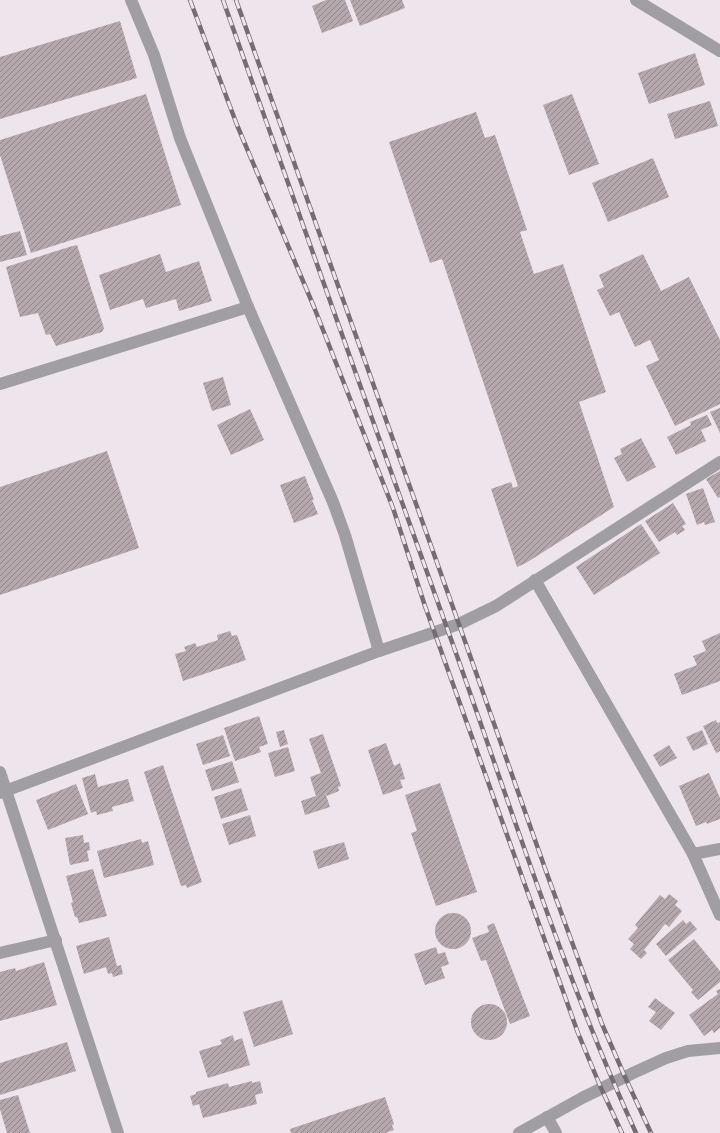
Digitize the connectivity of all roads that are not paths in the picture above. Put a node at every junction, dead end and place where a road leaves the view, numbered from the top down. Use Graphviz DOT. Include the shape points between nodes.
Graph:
graph roads {
  1 [pos="131,0"];
  2 [pos="636,0"];
  3 [pos="720,51"];
  4 [pos="248,307"];
  5 [pos="0,384"];
  6 [pos="720,462"];
  7 [pos="535,580"];
  8 [pos="379,651"];
  9 [pos="0,772"];
  10 [pos="3,792"];
  11 [pos="720,849"];
  12 [pos="693,854"];
  13 [pos="720,915"];
  14 [pos="56,940"];
  15 [pos="0,953"];
  16 [pos="720,1048"];
  17 [pos="547,1117"];
  18 [pos="118,1133"];
  19 [pos="519,1133"];
  20 [pos="556,1133"];
  1 -- 4 [label="street" via="154,55 180,138"];
  2 -- 3 [label="street"];
  4 -- 5 [label="street"];
  4 -- 8 [label="street" via="333,502"];
  6 -- 7 [label="street"];
  7 -- 8 [label="street" via="496,606 459,624"];
  7 -- 12 [label="street"];
  8 -- 10 [label="street"];
  9 -- 10 [label="street"];
  10 -- 14 [label="street"];
  11 -- 12 [label="street"];
  12 -- 13 [label="street"];
  14 -- 15 [label="street"];
  14 -- 18 [label="street"];
  16 -- 17 [label="street" via="688,1051 666,1058"];
  17 -- 19 [label="street"];
  17 -- 20 [label="street"];
}
